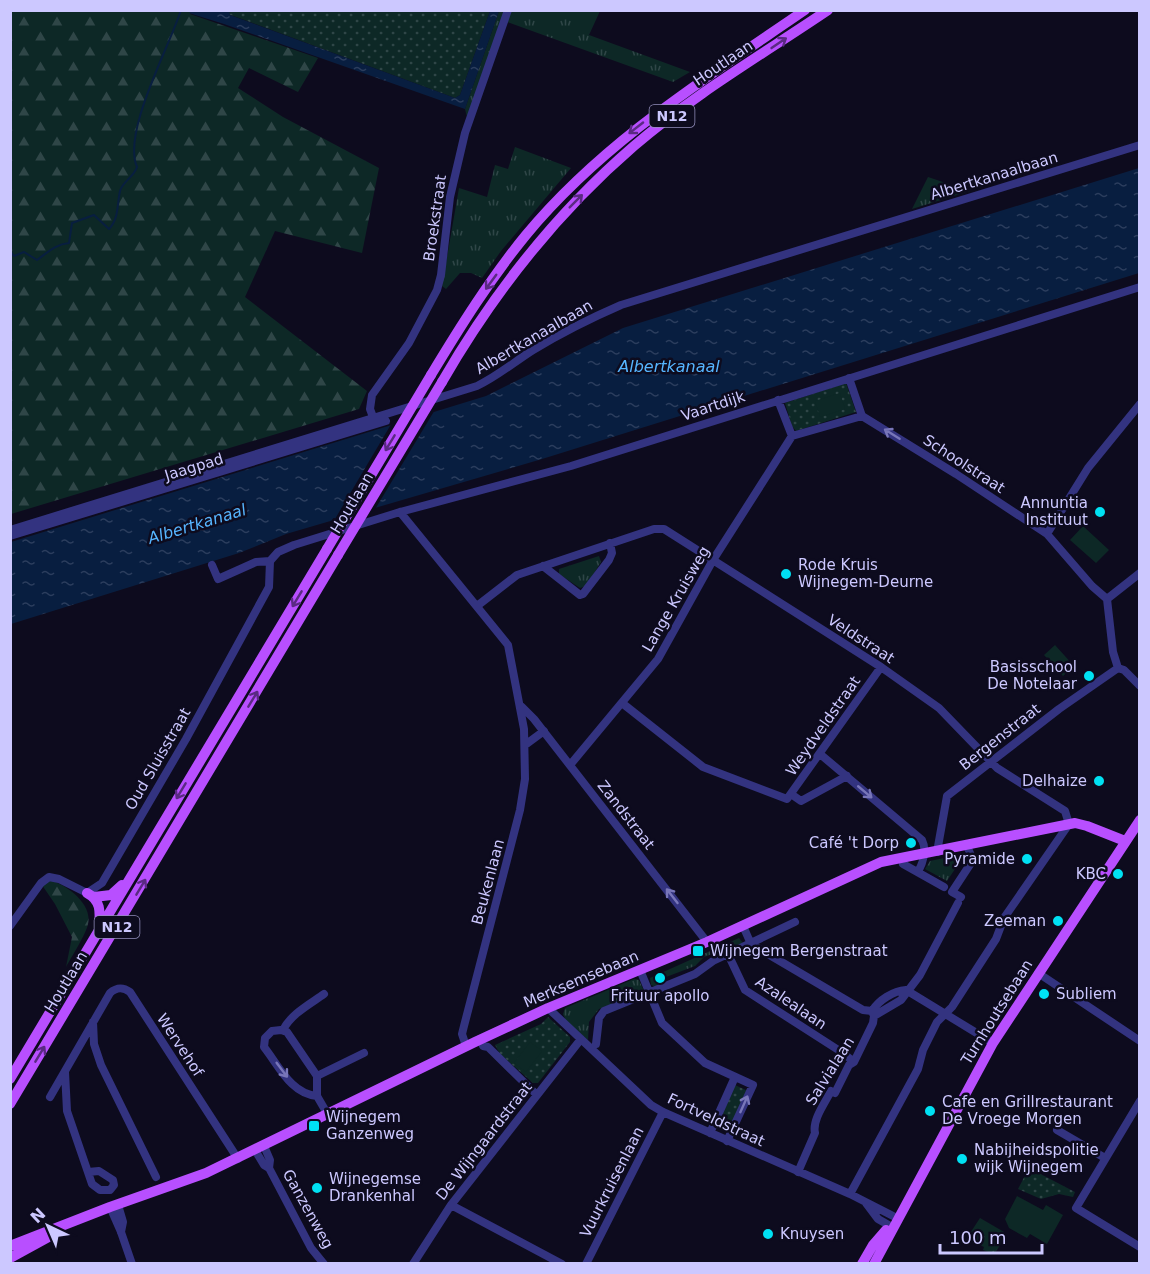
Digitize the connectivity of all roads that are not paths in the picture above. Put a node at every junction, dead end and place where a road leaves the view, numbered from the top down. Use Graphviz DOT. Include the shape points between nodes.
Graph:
graph roads {
  1 [pos="508,10"];
  2 [pos="805,10"];
  3 [pos="828,10"];
  4 [pos="1140,145"];
  5 [pos="1140,287"];
  6 [pos="849,378"];
  7 [pos="778,400"];
  8 [pos="1140,404"];
  9 [pos="862,416"];
  10 [pos="373,417"];
  11 [pos="386,421"];
  12 [pos="792,436"];
  13 [pos="400,512"];
  14 [pos="10,530"];
  15 [pos="1047,534"];
  16 [pos="10,536"];
  17 [pos="610,543"];
  18 [pos="713,560"];
  19 [pos="270,561"];
  20 [pos="212,565"];
  21 [pos="543,566"];
  22 [pos="1140,573"];
  23 [pos="1107,598"];
  24 [pos="477,606"];
  25 [pos="881,668"];
  26 [pos="1118,668"];
  27 [pos="1140,686"];
  28 [pos="622,703"];
  29 [pos="521,707"];
  30 [pos="544,731"];
  31 [pos="525,745"];
  32 [pos="820,754"];
  33 [pos="990,762"];
  34 [pos="570,765"];
  35 [pos="847,776"];
  36 [pos="789,797"];
  37 [pos="1140,820"];
  38 [pos="1069,824"];
  39 [pos="1125,841"];
  40 [pos="967,846"];
  41 [pos="937,852"];
  42 [pos="923,854"];
  43 [pos="903,864"];
  44 [pos="918,872"];
  45 [pos="133,874"];
  46 [pos="945,887"];
  47 [pos="91,895"];
  48 [pos="795,922"];
  49 [pos="10,926"];
  50 [pos="743,926"];
  51 [pos="99,931"];
  52 [pos="707,942"];
  53 [pos="752,944"];
  54 [pos="728,954"];
  55 [pos="640,970"];
  56 [pos="1038,973"];
  57 [pos="906,990"];
  58 [pos="650,993"];
  59 [pos="324,994"];
  60 [pos="548,1008"];
  61 [pos="873,1014"];
  62 [pos="945,1014"];
  63 [pos="93,1022"];
  64 [pos="283,1030"];
  65 [pos="480,1039"];
  66 [pos="581,1039"];
  67 [pos="1140,1041"];
  68 [pos="993,1042"];
  69 [pos="596,1044"];
  70 [pos="466,1046"];
  71 [pos="364,1053"];
  72 [pos="854,1062"];
  73 [pos="65,1071"];
  74 [pos="317,1076"];
  75 [pos="735,1077"];
  76 [pos="10,1079"];
  77 [pos="537,1095"];
  78 [pos="317,1096"];
  79 [pos="50,1097"];
  80 [pos="1140,1101"];
  81 [pos="10,1104"];
  82 [pos="663,1112"];
  83 [pos="328,1115"];
  84 [pos="1057,1130"];
  85 [pos="710,1133"];
  86 [pos="727,1141"];
  87 [pos="259,1148"];
  88 [pos="1105,1158"];
  89 [pos="238,1159"];
  90 [pos="88,1172"];
  91 [pos="798,1172"];
  92 [pos="156,1177"];
  93 [pos="850,1194"];
  94 [pos="451,1205"];
  95 [pos="114,1206"];
  96 [pos="895,1222"];
  97 [pos="63,1225"];
  98 [pos="10,1246"];
  99 [pos="1140,1247"];
  100 [pos="10,1258"];
  101 [pos="132,1263"];
  102 [pos="324,1263"];
  103 [pos="413,1263"];
  104 [pos="561,1263"];
  105 [pos="586,1263"];
  106 [pos="862,1263"];
  107 [pos="874,1263"];
  1 -- 10 [label="street, Broekstraat" via="465,133 450,197 439,283 408,343 372,395"];
  2 -- 45 [label="main road, Houtlaan / N12, one-way, bridge" via="669,102 626,136 526,235 504,263 431,375"];
  81 -- 3 [label="main road, Houtlaan / N12, one-way, bridge" via="442,382 518,266 564,212 634,146 677,112"];
  4 -- 10 [label="street, Albertkanaalbaan" via="621,305 591,318 477,386"];
  5 -- 6 [label="street, Vaartdijk"];
  6 -- 7 [label="street, Vaartdijk"];
  6 -- 9 [label="street"];
  7 -- 12 [label="street"];
  7 -- 13 [label="street, Vaartdijk" via="571,466"];
  8 -- 15 [label="street" via="1088,468"];
  9 -- 12 [label="street"];
  15 -- 9 [label="street, Schoolstraat, one-way"];
  10 -- 14 [label="street, Albertkanaalbaan"];
  11 -- 16 [label="street, Jaagpad"];
  12 -- 18 [label="street, Lange Kruisweg"];
  13 -- 19 [label="street, Vaartdijk" via="294,545 278,552"];
  13 -- 24 [label="street"];
  15 -- 23 [label="street, Schoolstraat"];
  17 -- 18 [label="street, Veldstraat" via="664,529"];
  17 -- 21 [label="street, Veldstraat"];
  17 -- 21 [label="street" via="609,560 583,594 570,589"];
  18 -- 25 [label="street, Veldstraat"];
  18 -- 28 [label="street, Lange Kruisweg" via="658,659"];
  19 -- 20 [label="street" via="256,562 218,579"];
  19 -- 47 [label="street, Oud Sluisstraat" via="269,586 186,739 102,883"];
  21 -- 24 [label="street, Veldstraat" via="510,578"];
  22 -- 23 [label="street"];
  23 -- 26 [label="street"];
  24 -- 29 [label="street" via="508,645"];
  25 -- 32 [label="street, Weydveldstraat"];
  25 -- 33 [label="street, Veldstraat" via="939,708"];
  26 -- 27 [label="street"];
  26 -- 33 [label="street, Bergenstraat"];
  28 -- 34 [label="street, Lange Kruisweg"];
  28 -- 36 [label="street" via="703,767"];
  29 -- 30 [label="street, Zandstraat"];
  29 -- 31 [label="street"];
  30 -- 31 [label="street"];
  30 -- 34 [label="street, Zandstraat"];
  31 -- 70 [label="street, Beukenlaan" via="520,810 462,1034"];
  32 -- 35 [label="street"];
  32 -- 36 [label="street, Weydveldstraat"];
  33 -- 38 [label="street, Veldstraat" via="1065,811"];
  33 -- 41 [label="street, Bergenstraat" via="946,796"];
  52 -- 34 [label="street, Zandstraat, one-way"];
  35 -- 36 [label="street" via="801,801"];
  35 -- 42 [label="street, one-way" via="922,840"];
  37 -- 39 [label="main road, Turnhoutsebaan"];
  38 -- 39 [label="main road, Merksemsebaan" via="1080,823"];
  38 -- 40 [label="main road, Merksemsebaan"];
  38 -- 62 [label="street" via="1004,918 992,947"];
  39 -- 56 [label="main road, Turnhoutsebaan"];
  40 -- 41 [label="main road, Merksemsebaan"];
  40 -- 57 [label="street" via="973,860 952,892 959,900 920,975"];
  41 -- 42 [label="main road, Merksemsebaan"];
  42 -- 44 [label="street" via="924,862"];
  42 -- 50 [label="main road, Merksemsebaan" via="881,862"];
  43 -- 44 [label="street"];
  44 -- 46 [label="street"];
  45 -- 47 [label="main road" via="111,895"];
  45 -- 51 [label="main road, Houtlaan / N12"];
  47 -- 49 [label="street" via="49,877"];
  47 -- 51 [label="main road" via="100,909"];
  48 -- 53 [label="street"];
  50 -- 52 [label="main road, Merksemsebaan"];
  50 -- 53 [label="street"];
  51 -- 76 [label="main road, Houtlaan / N12"];
  52 -- 55 [label="main road, Merksemsebaan"];
  53 -- 54 [label="street"];
  53 -- 61 [label="street"];
  54 -- 58 [label="street" via="695,974"];
  54 -- 72 [label="street, Azalealaan" via="744,990"];
  55 -- 58 [label="street"];
  55 -- 60 [label="main road, Merksemsebaan"];
  56 -- 67 [label="street"];
  56 -- 68 [label="main road, Turnhoutsebaan"];
  57 -- 61 [label="street" via="897,991 876,1005"];
  57 -- 62 [label="street"];
  58 -- 69 [label="street" via="604,1011 599,1018"];
  58 -- 75 [label="street" via="662,1023 705,1063"];
  59 -- 64 [label="street" via="294,1016"];
  60 -- 65 [label="main road, Merksemsebaan"];
  60 -- 66 [label="street, Fortveldstraat"];
  61 -- 72 [label="street, Salvialaan" via="873,1023"];
  62 -- 68 [label="street"];
  62 -- 93 [label="street"];
  63 -- 73 [label="street, Wervehof"];
  63 -- 89 [label="street, Wervehof" via="113,990 125,988 130,992"];
  63 -- 92 [label="street" via="94,1044 101,1065"];
  64 -- 74 [label="street"];
  64 -- 78 [label="street, one-way" via="268,1034 264,1047 295,1088"];
  65 -- 70 [label="main road, Merksemsebaan"];
  65 -- 77 [label="street"];
  66 -- 77 [label="street, De Wijngaardstraat"];
  66 -- 82 [label="street, Fortveldstraat"];
  68 -- 96 [label="main road, Turnhoutsebaan"];
  70 -- 83 [label="main road, Merksemsebaan"];
  71 -- 74 [label="street"];
  72 -- 91 [label="street, Salvialaan" via="835,1093 831,1091"];
  73 -- 79 [label="street, Wervehof"];
  73 -- 90 [label="street" via="67,1111"];
  74 -- 78 [label="street"];
  75 -- 85 [label="street"];
  86 -- 75 [label="street, one-way" via="753,1085"];
  77 -- 94 [label="street, De Wijngaardstraat"];
  78 -- 83 [label="street"];
  80 -- 88 [label="street"];
  82 -- 85 [label="street, Fortveldstraat"];
  82 -- 105 [label="street, Vuurkruisenlaan"];
  83 -- 87 [label="main road, Merksemsebaan"];
  84 -- 88 [label="street"];
  85 -- 86 [label="street, Fortveldstraat"];
  86 -- 91 [label="street, Fortveldstraat"];
  87 -- 89 [label="main road, Merksemsebaan"];
  87 -- 102 [label="street, Ganzenweg" via="264,1165 311,1248"];
  88 -- 99 [label="street" via="1076,1208"];
  89 -- 95 [label="main road, Merksemsebaan"];
  91 -- 93 [label="street, Fortveldstraat"];
  93 -- 96 [label="street, Fortveldstraat" via="866,1203 878,1219"];
  94 -- 103 [label="street, De Wijngaardstraat"];
  94 -- 104 [label="street"];
  95 -- 97 [label="main road, Merksemsebaan"];
  95 -- 101 [label="street"];
  96 -- 106 [label="main road, Turnhoutsebaan"];
  96 -- 107 [label="main road, Turnhoutsebaan"];
  97 -- 98 [label="main road, Merksemsebaan"];
  97 -- 100 [label="main road, Merksemsebaan" via="45,1240"];
}
